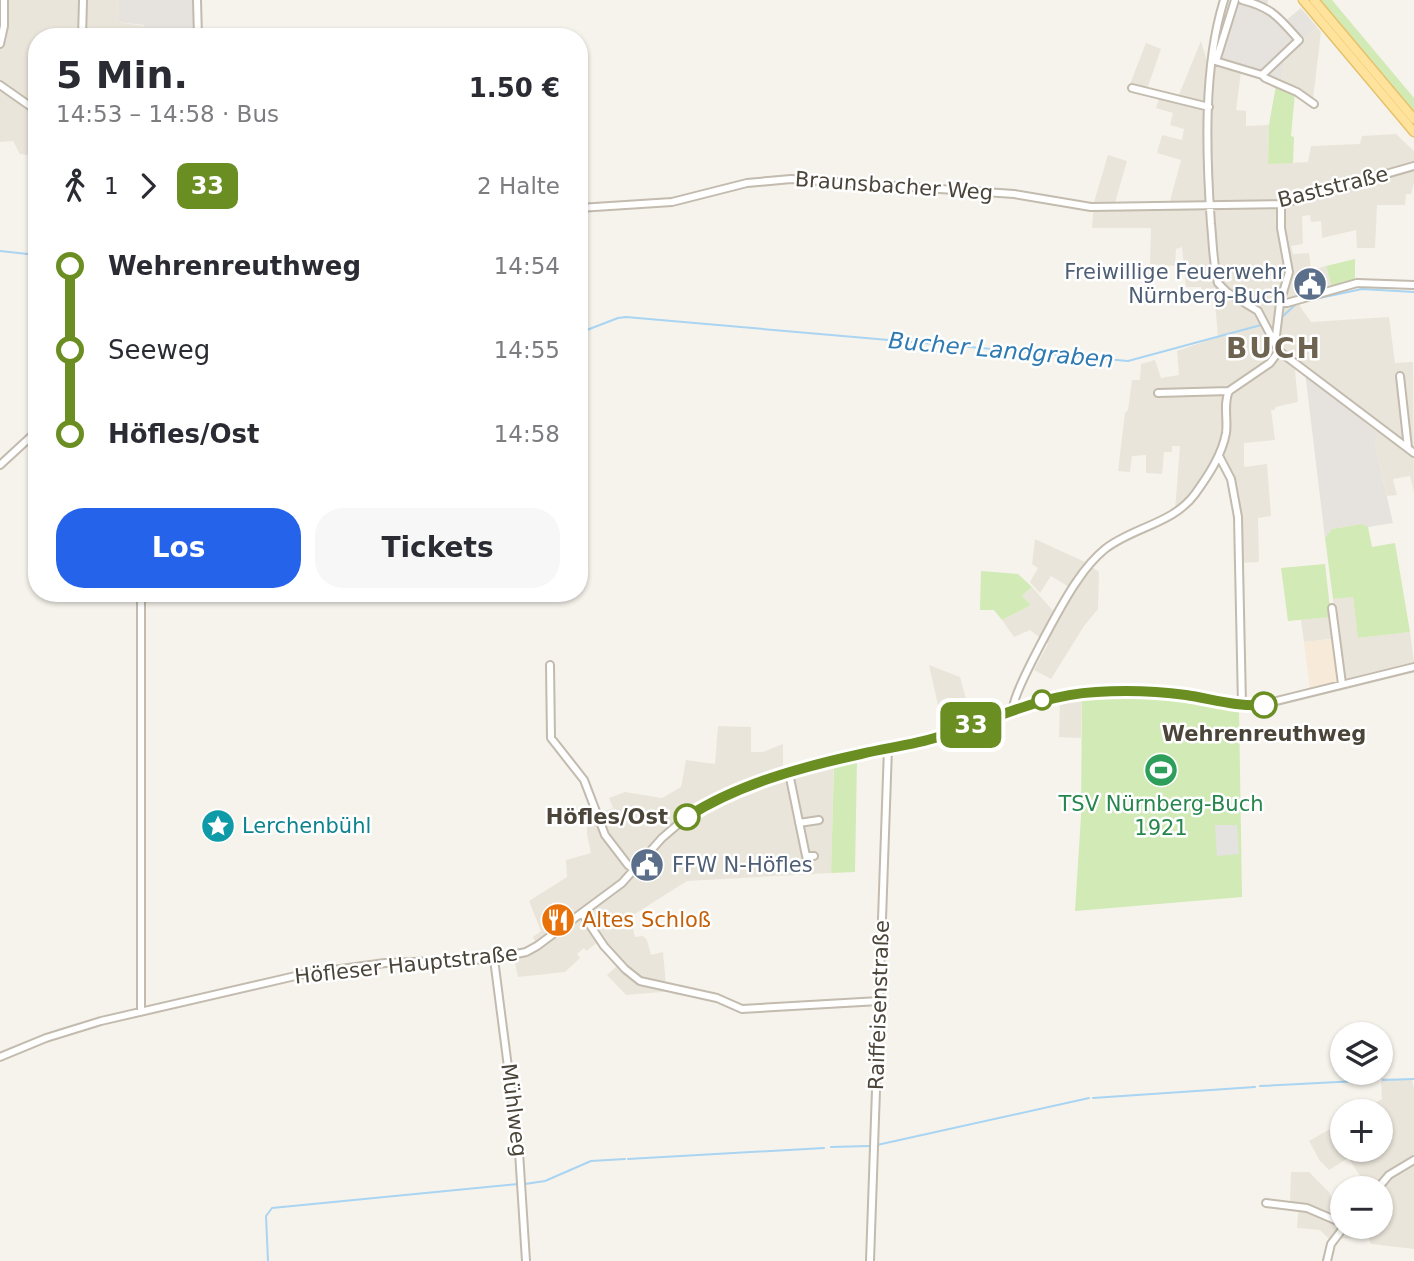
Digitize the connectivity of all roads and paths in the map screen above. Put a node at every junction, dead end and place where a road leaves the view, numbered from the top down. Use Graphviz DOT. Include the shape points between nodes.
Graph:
graph roads {
  1 [pos="4,0"];
  2 [pos="83,0"];
  3 [pos="197,0"];
  4 [pos="1224,0"];
  5 [pos="1235,0"];
  6 [pos="1242,0"];
  7 [pos="1303,0"];
  8 [pos="1314,0"];
  9 [pos="82,28"];
  10 [pos="198,28"];
  11 [pos="0,44"];
  12 [pos="1214,61"];
  13 [pos="1262,75"];
  14 [pos="0,85"];
  15 [pos="1132,88"];
  16 [pos="1314,104"];
  17 [pos="28,105"];
  18 [pos="1209,107"];
  19 [pos="1414,119"];
  20 [pos="1414,132"];
  21 [pos="1414,166"];
  22 [pos="1210,204"];
  23 [pos="1281,204"];
  24 [pos="588,207"];
  25 [pos="1414,285"];
  26 [pos="1280,303"];
  27 [pos="1277,347"];
  28 [pos="1400,376"];
  29 [pos="1229,391"];
  30 [pos="1158,393"];
  31 [pos="28,439"];
  32 [pos="1408,447"];
  33 [pos="1414,453"];
  34 [pos="1219,456"];
  35 [pos="0,465"];
  36 [pos="141,602"];
  37 [pos="1332,608"];
  38 [pos="550,665"];
  39 [pos="1414,667"];
  40 [pos="1342,684"];
  41 [pos="1242,705"];
  42 [pos="1013,709"];
  43 [pos="888,748"];
  44 [pos="789,773"];
  45 [pos="819,820"];
  46 [pos="799,823"];
  47 [pos="814,856"];
  48 [pos="634,870"];
  49 [pos="582,913"];
  50 [pos="494,959"];
  51 [pos="879,1001"];
  52 [pos="141,1012"];
  53 [pos="0,1057"];
  54 [pos="1414,1160"];
  55 [pos="1388,1176"];
  56 [pos="1266,1203"];
  57 [pos="1330,1219"];
  58 [pos="1334,1239"];
  59 [pos="526,1261"];
  60 [pos="870,1261"];
  61 [pos="1327,1261"];
  1 -- 11 [label="street"];
  2 -- 9 [label="street"];
  3 -- 10 [label="street"];
  4 -- 12 [label="street"];
  5 -- 12 [label="street"];
  6 -- 13 [label="street" via="1276,15 1299,40"];
  7 -- 20 [label="main road"];
  8 -- 19 [label="main road"];
  12 -- 13 [label="street"];
  12 -- 18 [label="street"];
  13 -- 16 [label="street"];
  14 -- 17 [label="street"];
  15 -- 18 [label="street"];
  18 -- 22 [label="street"];
  21 -- 23 [label="street, Baststraße"];
  22 -- 23 [label="street, Baststraße"];
  22 -- 24 [label="street, Braunsbacher Weg" via="1091,206 1014,194 791,179 747,183 672,202"];
  22 -- 27 [label="street" via="1218,283 1253,306"];
  23 -- 26 [label="street" via="1289,272"];
  25 -- 26 [label="street" via="1361,283"];
  26 -- 27 [label="street"];
  27 -- 29 [label="street" via="1270,363"];
  27 -- 32 [label="street"];
  28 -- 32 [label="street"];
  29 -- 30 [label="street"];
  29 -- 34 [label="street"];
  31 -- 35 [label="street"];
  32 -- 33 [label="street"];
  34 -- 41 [label="street" via="1231,479 1238,517"];
  34 -- 42 [label="street" via="1185,505 1106,548 1089,564 1046,636"];
  36 -- 52 [label="street"];
  37 -- 40 [label="street"];
  38 -- 48 [label="street" via="551,738 583,780 606,835"];
  39 -- 40 [label="street, Höfleser Hauptstraße"];
  40 -- 41 [label="street, Höfleser Hauptstraße" via="1270,704"];
  41 -- 42 [label="street, Höfleser Hauptstraße" via="1123,691 1069,694"];
  42 -- 43 [label="street, Höfleser Hauptstraße" via="938,737"];
  43 -- 44 [label="street, Höfleser Hauptstraße"];
  43 -- 51 [label="street, Raiffeisenstraße"];
  44 -- 46 [label="street"];
  44 -- 48 [label="street, Höfleser Hauptstraße" via="695,812 662,838"];
  45 -- 46 [label="street"];
  46 -- 47 [label="street" via="806,856"];
  48 -- 49 [label="street, Höfleser Hauptstraße"];
  49 -- 50 [label="street, Höfleser Hauptstraße" via="532,949"];
  49 -- 51 [label="street" via="604,946 640,981 717,998 742,1009"];
  50 -- 52 [label="street, Höfleser Hauptstraße" via="338,968"];
  50 -- 59 [label="street, Mühlweg" via="520,1161"];
  51 -- 60 [label="street, Raiffeisenstraße"];
  52 -- 53 [label="street, Höfleser Hauptstraße" via="71,1030"];
  54 -- 55 [label="street"];
  56 -- 57 [label="street" via="1307,1208"];
  58 -- 61 [label="street"];
}
